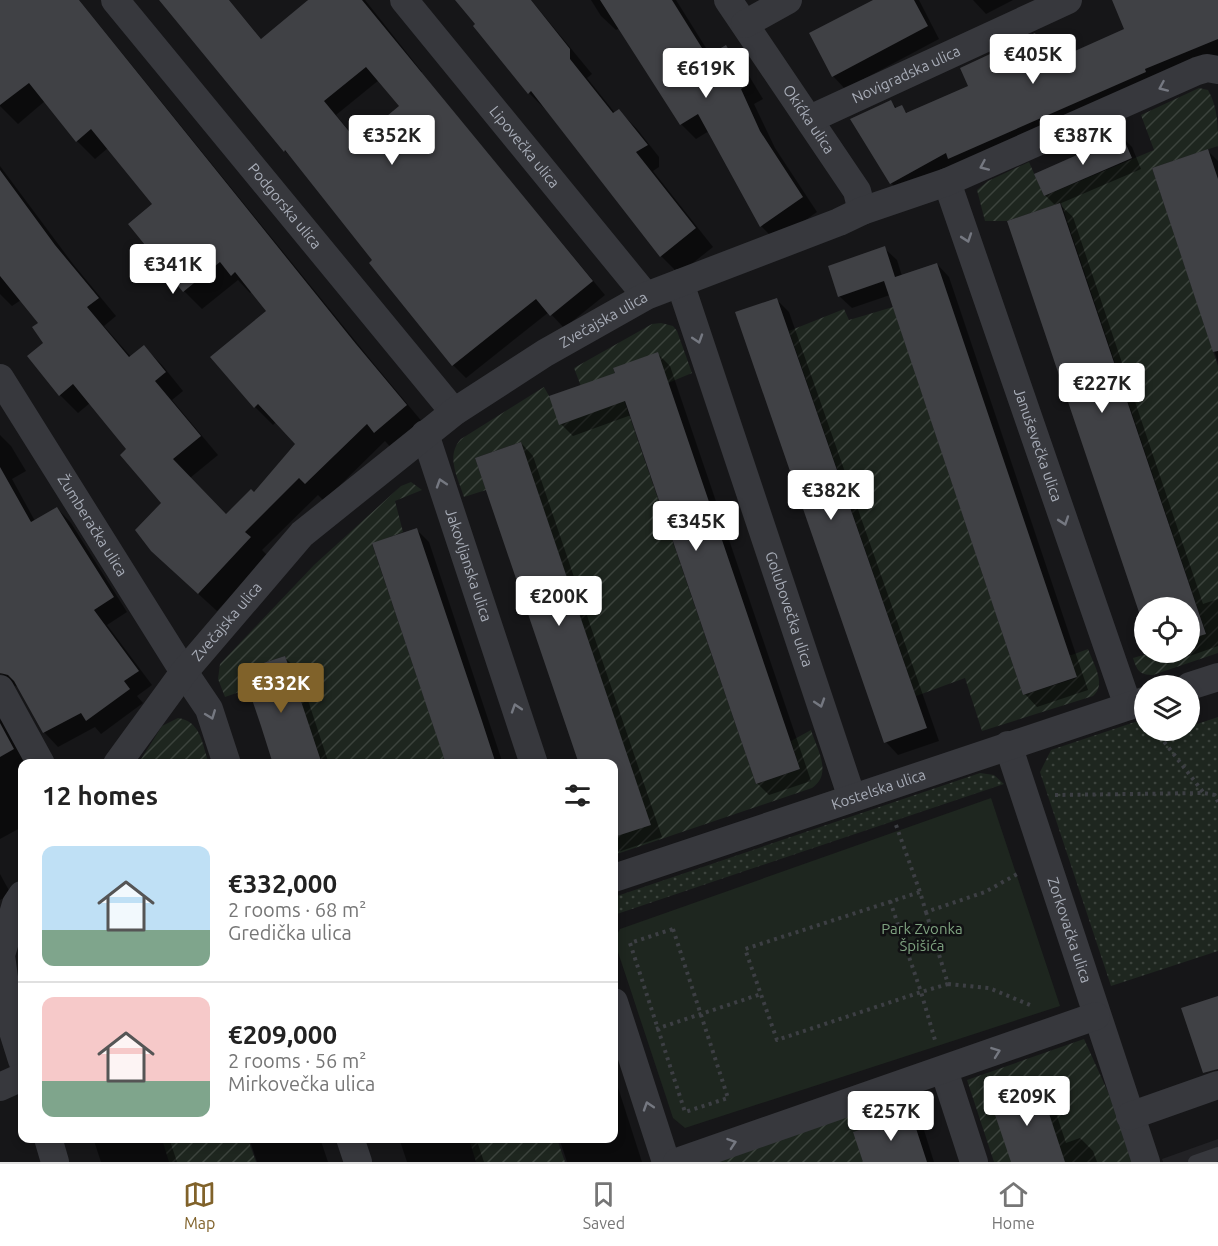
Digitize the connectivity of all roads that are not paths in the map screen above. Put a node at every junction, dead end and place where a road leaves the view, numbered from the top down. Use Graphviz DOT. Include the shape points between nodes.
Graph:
graph roads {
  1 [pos="115,0"];
  2 [pos="404,0"];
  3 [pos="728,0"];
  4 [pos="788,0"];
  5 [pos="1068,0"];
  6 [pos="744,24"];
  7 [pos="1218,70"];
  8 [pos="810,119"];
  9 [pos="948,182"];
  10 [pos="862,211"];
  11 [pos="680,283"];
  12 [pos="646,296"];
  13 [pos="0,378"];
  14 [pos="454,412"];
  15 [pos="425,434"];
  16 [pos="184,672"];
  17 [pos="1218,677"];
  18 [pos="1200,683"];
  19 [pos="0,689"];
  20 [pos="1134,698"];
  21 [pos="1134,705"];
  22 [pos="1008,745"];
  23 [pos="38,759"];
  24 [pos="121,759"];
  25 [pos="225,759"];
  26 [pos="532,759"];
  27 [pos="852,798"];
  28 [pos="618,877"];
  29 [pos="18,901"];
  30 [pos="618,1014"];
  31 [pos="1096,1016"];
  32 [pos="18,1047"];
  33 [pos="944,1070"];
  34 [pos="18,1079"];
  35 [pos="1218,1085"];
  36 [pos="0,1087"];
  37 [pos="1130,1116"];
  38 [pos="50,1143"];
  39 [pos="352,1143"];
  40 [pos="1218,1154"];
  41 [pos="56,1162"];
  42 [pos="358,1162"];
  43 [pos="666,1162"];
  44 [pos="677,1162"];
  45 [pos="974,1162"];
  46 [pos="1146,1162"];
  47 [pos="1195,1162"];
  1 -- 14 [label="street, Podgorska ulica"];
  2 -- 12 [label="street, Lipovečka ulica"];
  3 -- 6 [label="street, Okićka ulica"];
  4 -- 6 [label="street"];
  5 -- 8 [label="street, Novigradska ulica"];
  6 -- 8 [label="street, Okićka ulica"];
  7 -- 9 [label="street, Zvečajska ulica, one-way" via="1197,71"];
  8 -- 10 [label="street, Okićka ulica" via="857,191"];
  9 -- 10 [label="street, Zvečajska ulica"];
  9 -- 20 [label="street, Januševečka ulica, one-way"];
  10 -- 11 [label="street, Zvečajska ulica"];
  11 -- 12 [label="street, Zvečajska ulica"];
  11 -- 27 [label="street, Golubovečka ulica, one-way"];
  12 -- 14 [label="street, Zvečajska ulica" via="545,353"];
  13 -- 16 [label="street, Žumberačka ulica"];
  14 -- 15 [label="street, Zvečajska ulica"];
  15 -- 16 [label="street, Zvečajska ulica" via="302,534"];
  26 -- 15 [label="street, Jakovljanska ulica, one-way"];
  16 -- 24 [label="street, Zvečajska ulica"];
  16 -- 25 [label="street, Žumberačka ulica, one-way" via="209,709"];
  17 -- 18 [label="street"];
  19 -- 23 [label="street"];
  21 -- 22 [label="street, Kostelska ulica"];
  22 -- 27 [label="street, Kostelska ulica"];
  22 -- 31 [label="street, Zorkovačka ulica"];
  27 -- 28 [label="street, Kostelska ulica"];
  29 -- 32 [label="street" via="1,955 10,1022"];
  43 -- 30 [label="street, one-way"];
  33 -- 31 [label="street, one-way"];
  31 -- 37 [label="street, Zorkovačka ulica"];
  44 -- 33 [label="street, one-way"];
  33 -- 45 [label="street"];
  34 -- 36 [label="street"];
  35 -- 37 [label="street"];
  37 -- 46 [label="street, Zorkovačka ulica"];
  38 -- 41 [label="street"];
  39 -- 42 [label="street"];
  40 -- 47 [label="lane"];
}
